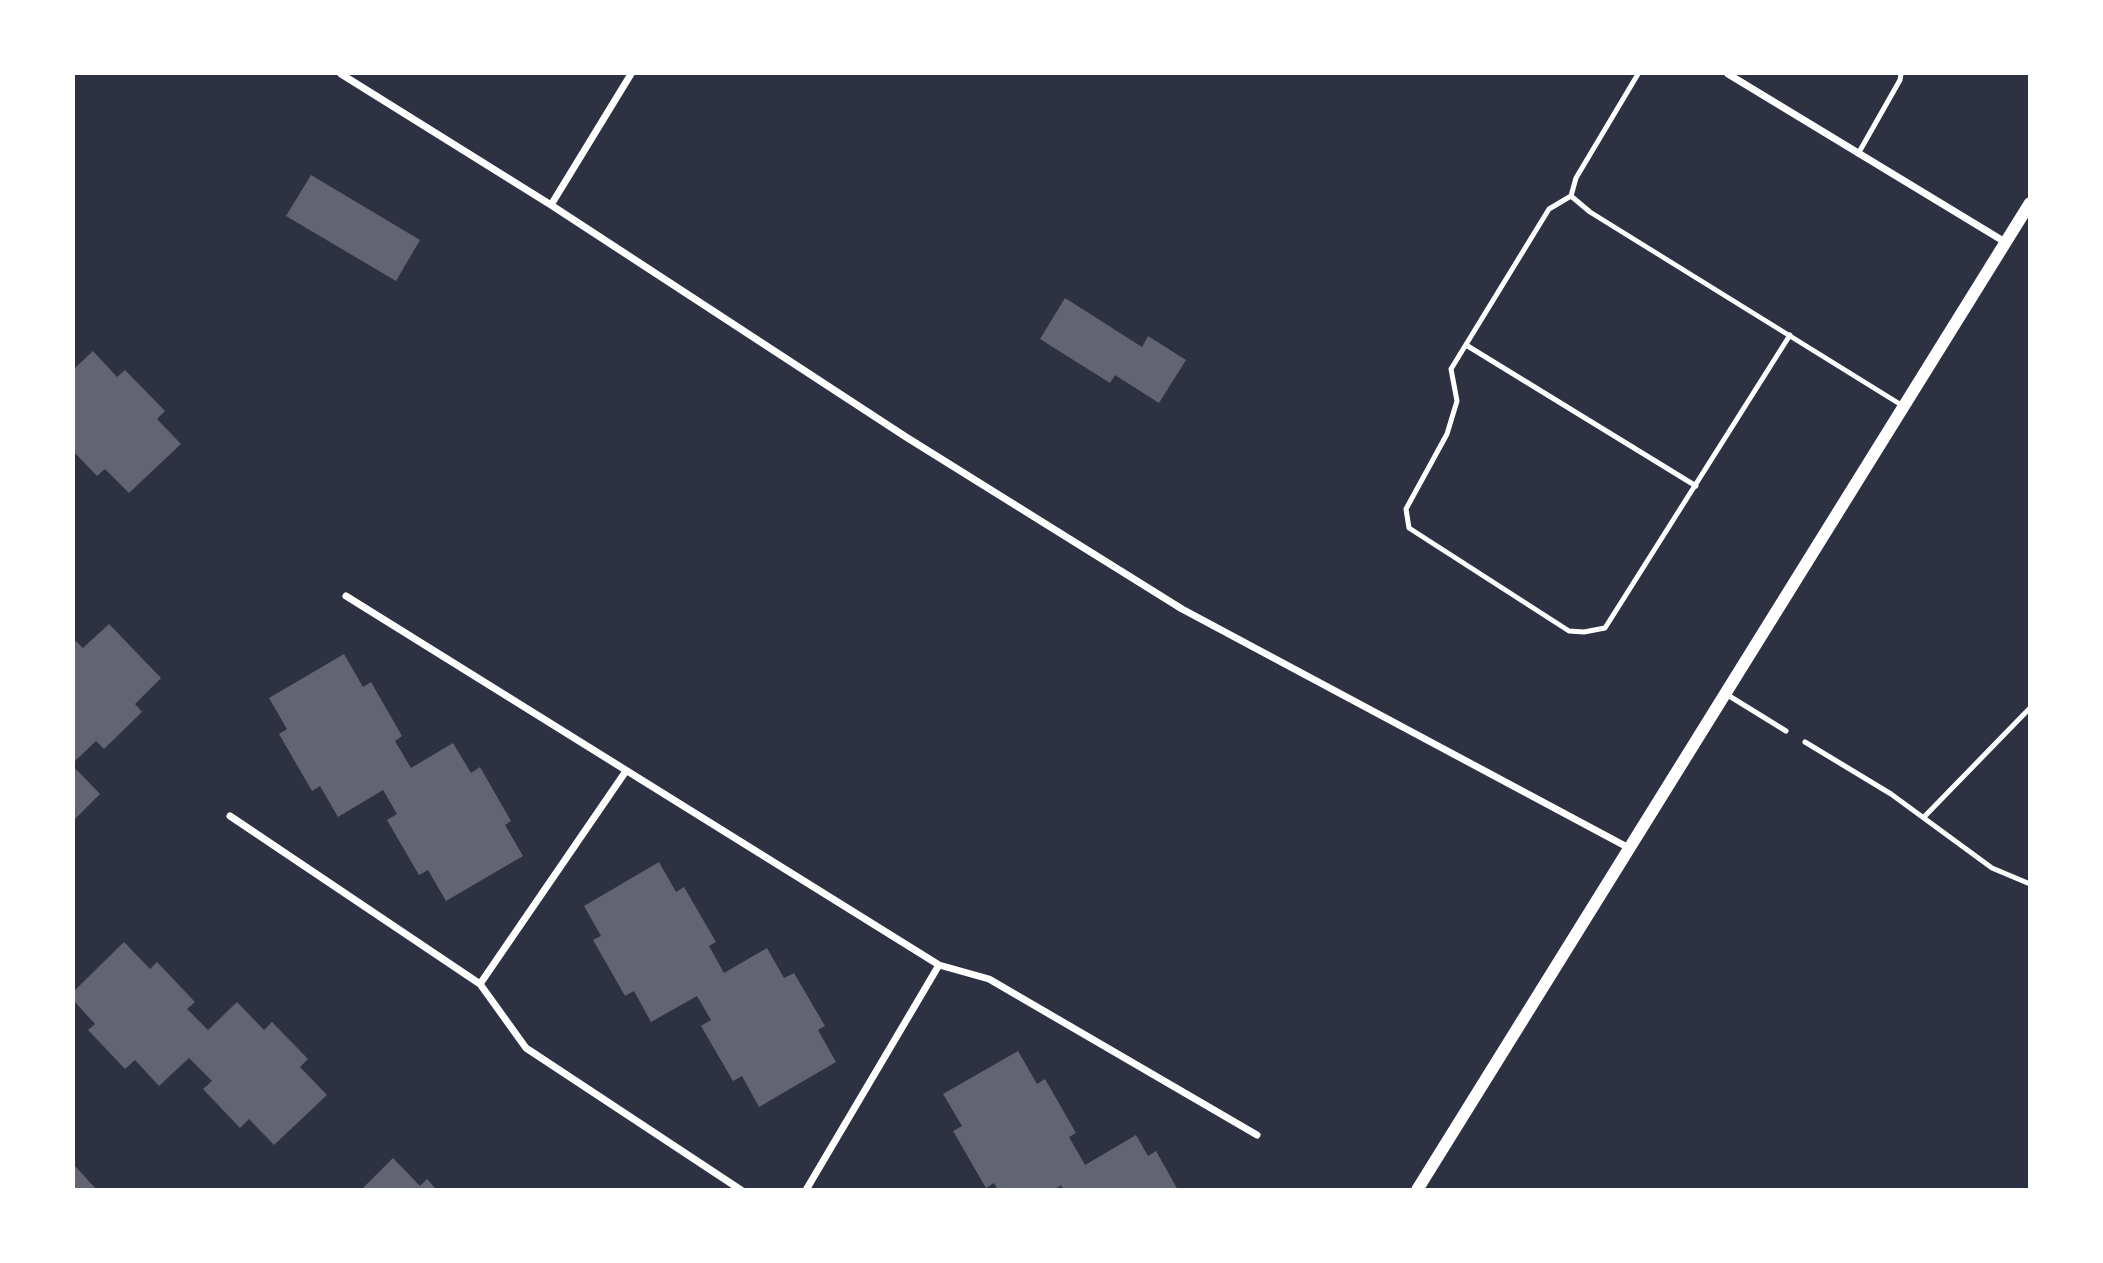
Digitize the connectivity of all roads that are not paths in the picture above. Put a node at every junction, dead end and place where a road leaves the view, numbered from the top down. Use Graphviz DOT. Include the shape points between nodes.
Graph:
graph roads {
  1 [pos="341,74"];
  2 [pos="631,74"];
  3 [pos="1638,74"];
  4 [pos="1728,74"];
  5 [pos="1901,74"];
  6 [pos="1858,154"];
  7 [pos="1572,196"];
  8 [pos="2029,203"];
  9 [pos="551,205"];
  10 [pos="2005,242"];
  11 [pos="1790,335"];
  12 [pos="1466,345"];
  13 [pos="1903,406"];
  14 [pos="1696,486"];
  15 [pos="346,596"];
  16 [pos="1725,693"];
  17 [pos="2029,708"];
  18 [pos="1786,731"];
  19 [pos="1805,742"];
  20 [pos="626,771"];
  21 [pos="230,816"];
  22 [pos="1924,817"];
  23 [pos="1629,848"];
  24 [pos="2029,884"];
  25 [pos="939,965"];
  26 [pos="480,984"];
  27 [pos="1257,1135"];
  28 [pos="741,1189"];
  29 [pos="806,1189"];
  30 [pos="1417,1189"];
  1 -- 9 [label="street"];
  2 -- 9 [label="street"];
  3 -- 7 [label="lane" via="1576,178"];
  4 -- 6 [label="street"];
  5 -- 6 [label="lane"];
  6 -- 10 [label="street"];
  7 -- 11 [label="lane" via="1590,212"];
  7 -- 12 [label="lane" via="1549,209"];
  8 -- 10 [label="street"];
  9 -- 23 [label="street" via="906,437 1182,609"];
  10 -- 13 [label="street"];
  11 -- 13 [label="lane"];
  11 -- 14 [label="lane"];
  12 -- 14 [label="lane"];
  12 -- 14 [label="lane" via="1451,369 1457,401 1447,434 1406,509 1409,528 1569,631 1605,628"];
  13 -- 16 [label="street"];
  15 -- 20 [label="street"];
  16 -- 18 [label="lane"];
  16 -- 23 [label="street"];
  17 -- 22 [label="lane"];
  19 -- 22 [label="lane"];
  20 -- 25 [label="street"];
  20 -- 26 [label="street"];
  21 -- 26 [label="street"];
  22 -- 24 [label="lane" via="1992,868"];
  23 -- 30 [label="street"];
  25 -- 27 [label="street" via="989,979"];
  25 -- 29 [label="street"];
  26 -- 28 [label="street" via="526,1048"];
}
